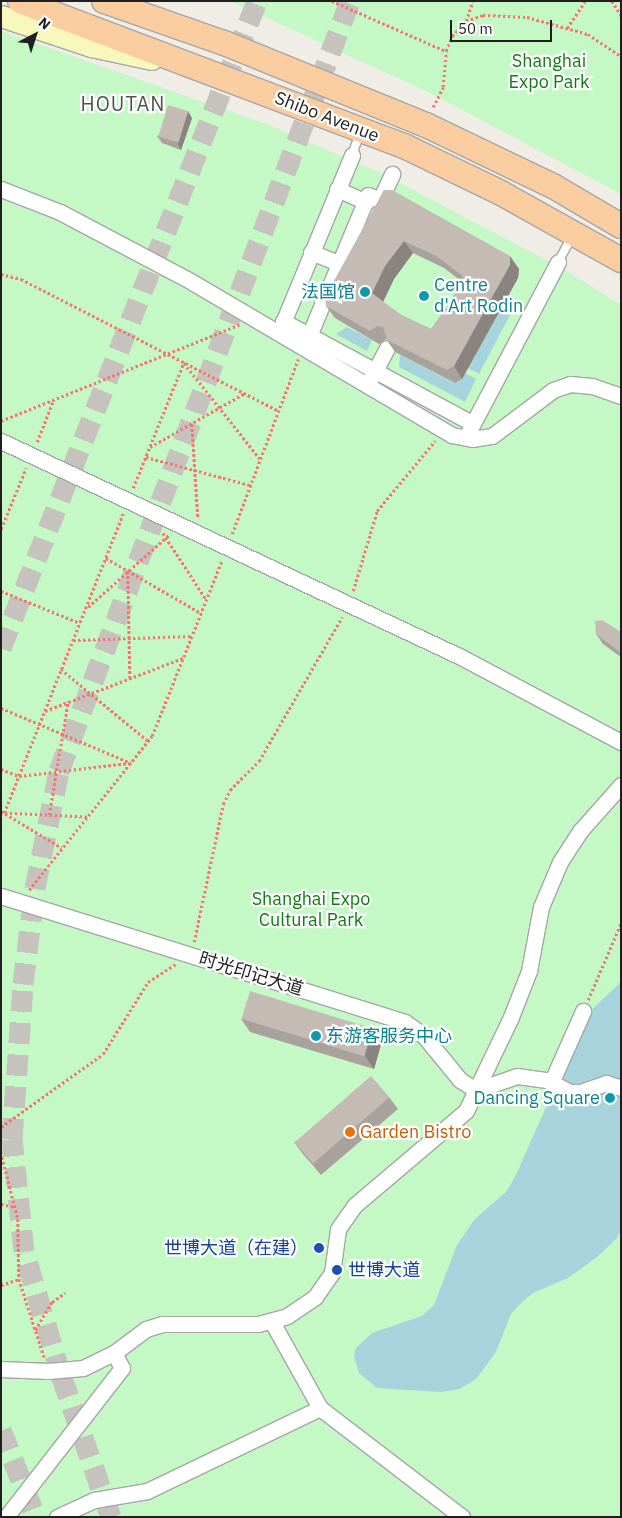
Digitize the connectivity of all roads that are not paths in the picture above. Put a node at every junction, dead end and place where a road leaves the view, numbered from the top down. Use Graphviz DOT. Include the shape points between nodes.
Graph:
graph roads {
  1 [pos="20,1"];
  2 [pos="104,1"];
  3 [pos="141,1"];
  4 [pos="1,16"];
  5 [pos="201,34"];
  6 [pos="191,67"];
  7 [pos="362,130"];
  8 [pos="352,155"];
  9 [pos="392,174"];
  10 [pos="1,189"];
  11 [pos="337,189"];
  12 [pos="366,202"];
  13 [pos="621,226"];
  14 [pos="575,232"];
  15 [pos="311,252"];
  16 [pos="621,260"];
  17 [pos="558,262"];
  18 [pos="340,264"];
  19 [pos="281,328"];
  20 [pos="306,342"];
  21 [pos="387,348"];
  22 [pos="375,371"];
  23 [pos="367,385"];
  24 [pos="621,396"];
  25 [pos="472,423"];
  26 [pos="464,438"];
  27 [pos="1,441"];
  28 [pos="621,742"];
  29 [pos="621,785"];
  30 [pos="1,896"];
  31 [pos="583,1011"];
  32 [pos="552,1083"];
  33 [pos="621,1088"];
  34 [pos="476,1090"];
  35 [pos="272,1322"];
  36 [pos="114,1353"];
  37 [pos="1,1369"];
  38 [pos="320,1408"];
  39 [pos="6,1517"];
  40 [pos="57,1517"];
  41 [pos="462,1517"];
  1 -- 6 [label="main road, Shibo Avenue" via="96,27"];
  2 -- 5 [label="main road, Shibo Avenue"];
  3 -- 5 [label="street"];
  4 -- 6 [label="street" via="91,46"];
  5 -- 13 [label="main road, Shibo Avenue" via="426,125 553,186"];
  6 -- 7 [label="main road, Shibo Avenue"];
  7 -- 8 [label="lane"];
  7 -- 14 [label="main road, Shibo Avenue" via="406,147"];
  8 -- 11 [label="street"];
  9 -- 12 [label="street" via="380,200 368,195"];
  10 -- 19 [label="street" via="60,212 254,319"];
  11 -- 12 [label="street"];
  11 -- 15 [label="street"];
  12 -- 18 [label="street"];
  14 -- 16 [label="main road, Shibo Avenue"];
  14 -- 17 [label="lane"];
  15 -- 18 [label="street"];
  15 -- 19 [label="street"];
  17 -- 25 [label="street"];
  18 -- 20 [label="street"];
  19 -- 20 [label="street"];
  20 -- 22 [label="street"];
  20 -- 23 [label="street"];
  21 -- 22 [label="street"];
  22 -- 23 [label="street"];
  22 -- 25 [label="street"];
  23 -- 26 [label="street" via="444,430"];
  24 -- 26 [label="street" via="592,386 570,384 546,394 492,436"];
  25 -- 26 [label="street"];
  27 -- 28 [label="street" via="460,656"];
  29 -- 34 [label="street" via="582,830 560,862 541,907 529,971 512,1017"];
  30 -- 34 [label="street, 时光印记大道" via="405,1022 424,1036 460,1080"];
  31 -- 32 [label="street"];
  32 -- 33 [label="street" via="570,1092 606,1083"];
  32 -- 34 [label="street" via="531,1076 516,1076"];
  34 -- 35 [label="street" via="460,1118 350,1210 338,1229 332,1273 315,1297"];
  35 -- 36 [label="street" via="162,1324 146,1329"];
  35 -- 38 [label="street"];
  36 -- 37 [label="street" via="83,1368 48,1371"];
  36 -- 39 [label="street" via="122,1368"];
  38 -- 40 [label="street" via="147,1491 94,1500"];
  38 -- 41 [label="street"];
}
